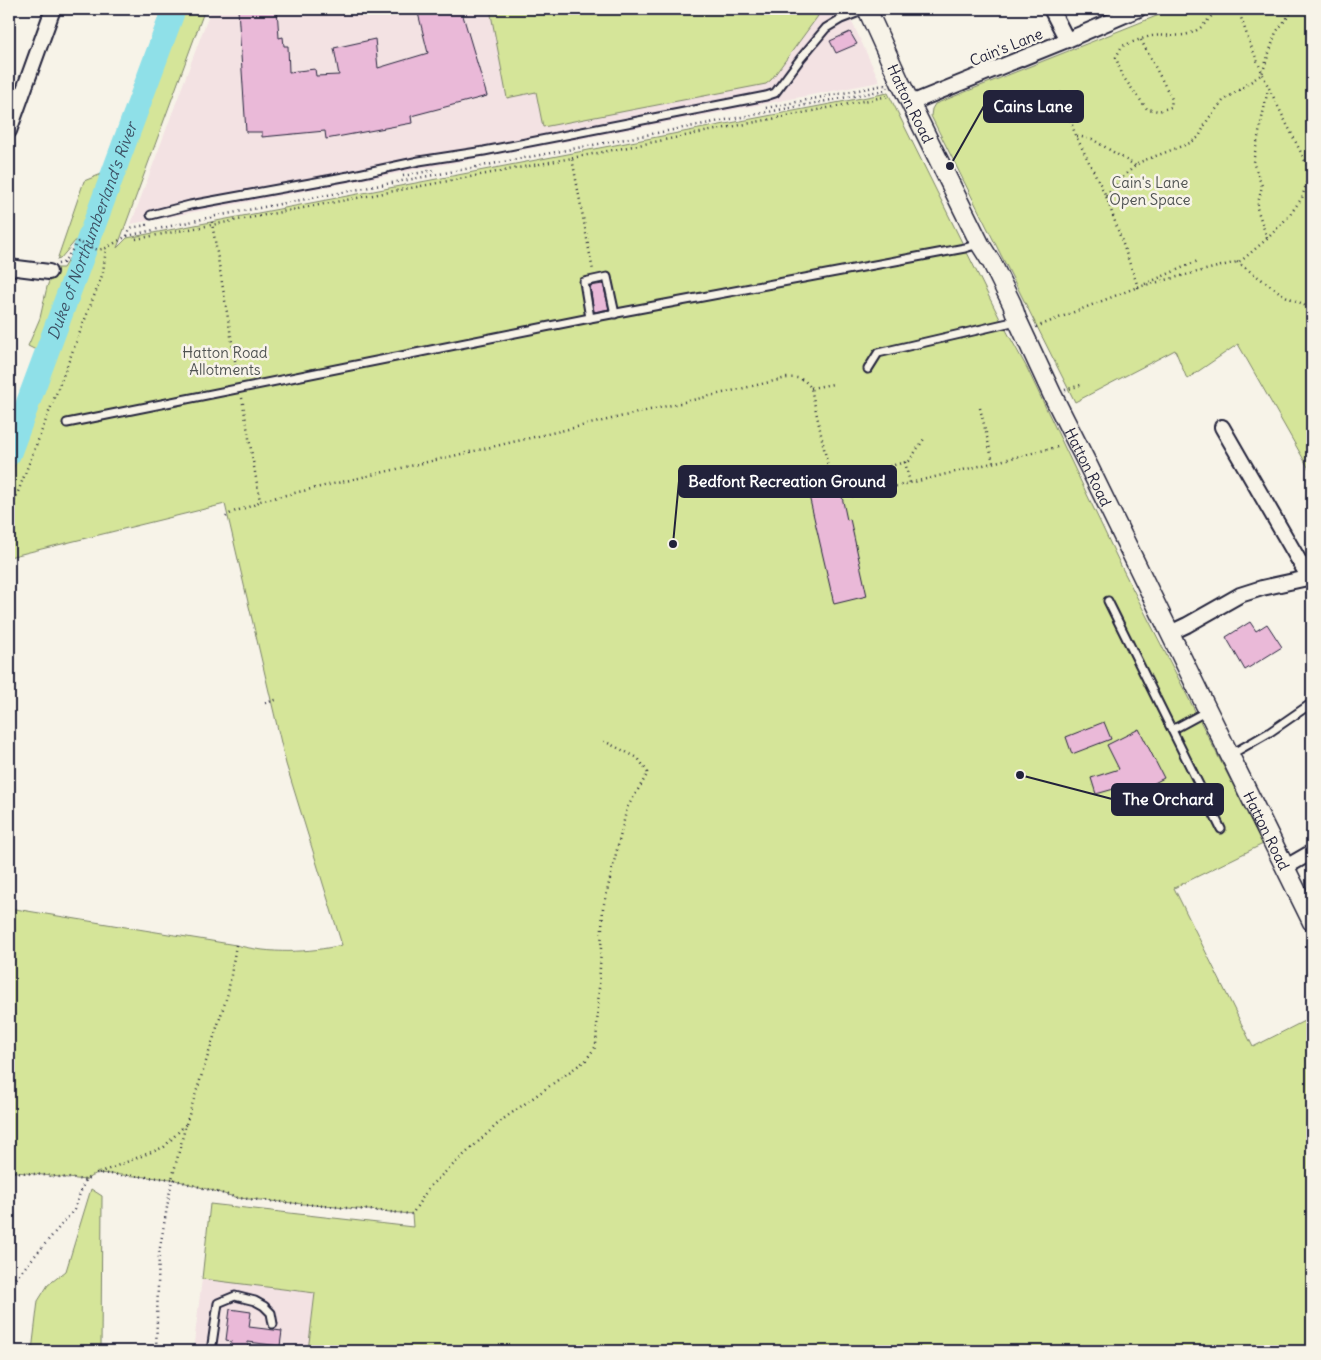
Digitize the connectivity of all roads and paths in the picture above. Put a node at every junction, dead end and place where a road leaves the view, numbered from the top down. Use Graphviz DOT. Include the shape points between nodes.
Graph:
graph roads {
  1 [pos="53,9"];
  2 [pos="867,9"];
  3 [pos="1051,9"];
  4 [pos="1139,9"];
  5 [pos="1220,9"];
  6 [pos="1238,9"];
  7 [pos="1294,9"];
  8 [pos="1067,40"];
  9 [pos="1141,40"];
  10 [pos="1262,74"];
  11 [pos="1268,88"];
  12 [pos="905,91"];
  13 [pos="1060,92"];
  14 [pos="9,131"];
  15 [pos="1076,136"];
  16 [pos="572,158"];
  17 [pos="1136,166"];
  18 [pos="1311,172"];
  19 [pos="1106,196"];
  20 [pos="151,215"];
  21 [pos="211,217"];
  22 [pos="212,225"];
  23 [pos="1267,239"];
  24 [pos="136,240"];
  25 [pos="980,244"];
  26 [pos="106,248"];
  27 [pos="1200,260"];
  28 [pos="1236,262"];
  29 [pos="9,267"];
  30 [pos="49,272"];
  31 [pos="594,280"];
  32 [pos="1138,287"];
  33 [pos="1312,312"];
  34 [pos="615,314"];
  35 [pos="590,318"];
  36 [pos="1020,326"];
  37 [pos="868,369"];
  38 [pos="833,384"];
  39 [pos="240,388"];
  40 [pos="810,388"];
  41 [pos="980,408"];
  42 [pos="67,423"];
  43 [pos="1222,427"];
  44 [pos="924,439"];
  45 [pos="1077,442"];
  46 [pos="905,462"];
  47 [pos="993,462"];
  48 [pos="846,478"];
  49 [pos="910,483"];
  50 [pos="260,500"];
  51 [pos="9,515"];
  52 [pos="226,517"];
  53 [pos="1311,577"];
  54 [pos="1108,601"];
  55 [pos="1170,633"];
  56 [pos="279,699"];
  57 [pos="265,703"];
  58 [pos="1312,703"];
  59 [pos="1208,711"];
  60 [pos="1172,730"];
  61 [pos="602,740"];
  62 [pos="1230,755"];
  63 [pos="1221,829"];
  64 [pos="1312,852"];
  65 [pos="1286,867"];
  66 [pos="1312,922"];
  67 [pos="236,945"];
  68 [pos="186,1124"];
  69 [pos="9,1171"];
  70 [pos="97,1173"];
  71 [pos="172,1179"];
  72 [pos="85,1180"];
  73 [pos="9,1286"];
  74 [pos="273,1324"];
  75 [pos="156,1351"];
  76 [pos="212,1351"];
  1 -- 14 [label="street"];
  2 -- 12 [label="street, Hatton Road"];
  2 -- 20 [label="lane" via="826,28 775,92 766,96"];
  3 -- 8 [label="street"];
  4 -- 8 [label="street, Cain's Lane"];
  5 -- 9 [label="path" via="1198,30 1181,36 1152,36"];
  6 -- 10 [label="path"];
  7 -- 10 [label="path" via="1276,32"];
  8 -- 12 [label="street, Cain's Lane"];
  9 -- 9 [label="path" via="1122,46 1116,57 1121,74 1147,108 1159,111 1171,107 1172,99"];
  10 -- 11 [label="path"];
  10 -- 17 [label="path" via="1223,101 1198,137 1190,143"];
  11 -- 18 [label="path"];
  11 -- 23 [label="path" via="1253,162 1262,186 1257,208"];
  12 -- 16 [label="path"];
  12 -- 21 [label="path" via="887,87 885,90"];
  12 -- 25 [label="street, Hatton Road"];
  13 -- 15 [label="path"];
  15 -- 17 [label="path" via="1092,139"];
  15 -- 19 [label="path"];
  16 -- 22 [label="path"];
  16 -- 31 [label="path"];
  17 -- 19 [label="path"];
  18 -- 23 [label="path" via="1302,198"];
  19 -- 32 [label="path"];
  21 -- 22 [label="path"];
  21 -- 26 [label="path" via="127,236"];
  22 -- 24 [label="path"];
  22 -- 39 [label="path"];
  23 -- 28 [label="path"];
  25 -- 34 [label="lane"];
  25 -- 36 [label="street, Hatton Road"];
  26 -- 30 [label="path" via="98,250 78,242 63,262 52,264"];
  26 -- 51 [label="path" via="103,273"];
  27 -- 32 [label="path"];
  28 -- 32 [label="path"];
  28 -- 33 [label="path"];
  29 -- 30 [label="street"];
  31 -- 34 [label="lane" via="607,277"];
  31 -- 35 [label="lane" via="584,282"];
  32 -- 36 [label="path"];
  34 -- 35 [label="lane"];
  35 -- 39 [label="lane"];
  36 -- 37 [label="lane" via="1008,323 878,353"];
  36 -- 45 [label="street, Hatton Road"];
  38 -- 40 [label="path"];
  39 -- 42 [label="lane"];
  39 -- 50 [label="path"];
  40 -- 48 [label="path" via="830,476 845,474"];
  40 -- 50 [label="path" via="798,377 787,378"];
  41 -- 47 [label="path"];
  43 -- 53 [label="street"];
  44 -- 46 [label="path"];
  45 -- 47 [label="path"];
  45 -- 55 [label="street, Hatton Road"];
  46 -- 48 [label="path"];
  46 -- 49 [label="path"];
  47 -- 49 [label="path"];
  48 -- 49 [label="path" via="849,497"];
  50 -- 52 [label="path"];
  53 -- 55 [label="street" via="1240,595"];
  54 -- 60 [label="lane"];
  55 -- 59 [label="street, Hatton Road"];
  56 -- 57 [label="path"];
  58 -- 62 [label="lane"];
  59 -- 60 [label="lane"];
  59 -- 62 [label="street, Hatton Road"];
  60 -- 63 [label="lane"];
  61 -- 71 [label="path" via="638,758 648,773 627,808 603,908 596,1046 586,1060 502,1120 430,1186 412,1214 238,1198"];
  62 -- 65 [label="street, Hatton Road"];
  64 -- 65 [label="street"];
  65 -- 66 [label="street, Hatton Road"];
  67 -- 68 [label="path" via="228,993"];
  68 -- 70 [label="path" via="164,1147"];
  68 -- 71 [label="path"];
  69 -- 72 [label="path"];
  70 -- 71 [label="path"];
  70 -- 72 [label="path"];
  71 -- 75 [label="path" via="159,1253"];
  72 -- 73 [label="path" via="74,1210"];
  74 -- 76 [label="lane" via="271,1313 255,1300 235,1296 218,1303"];
}
